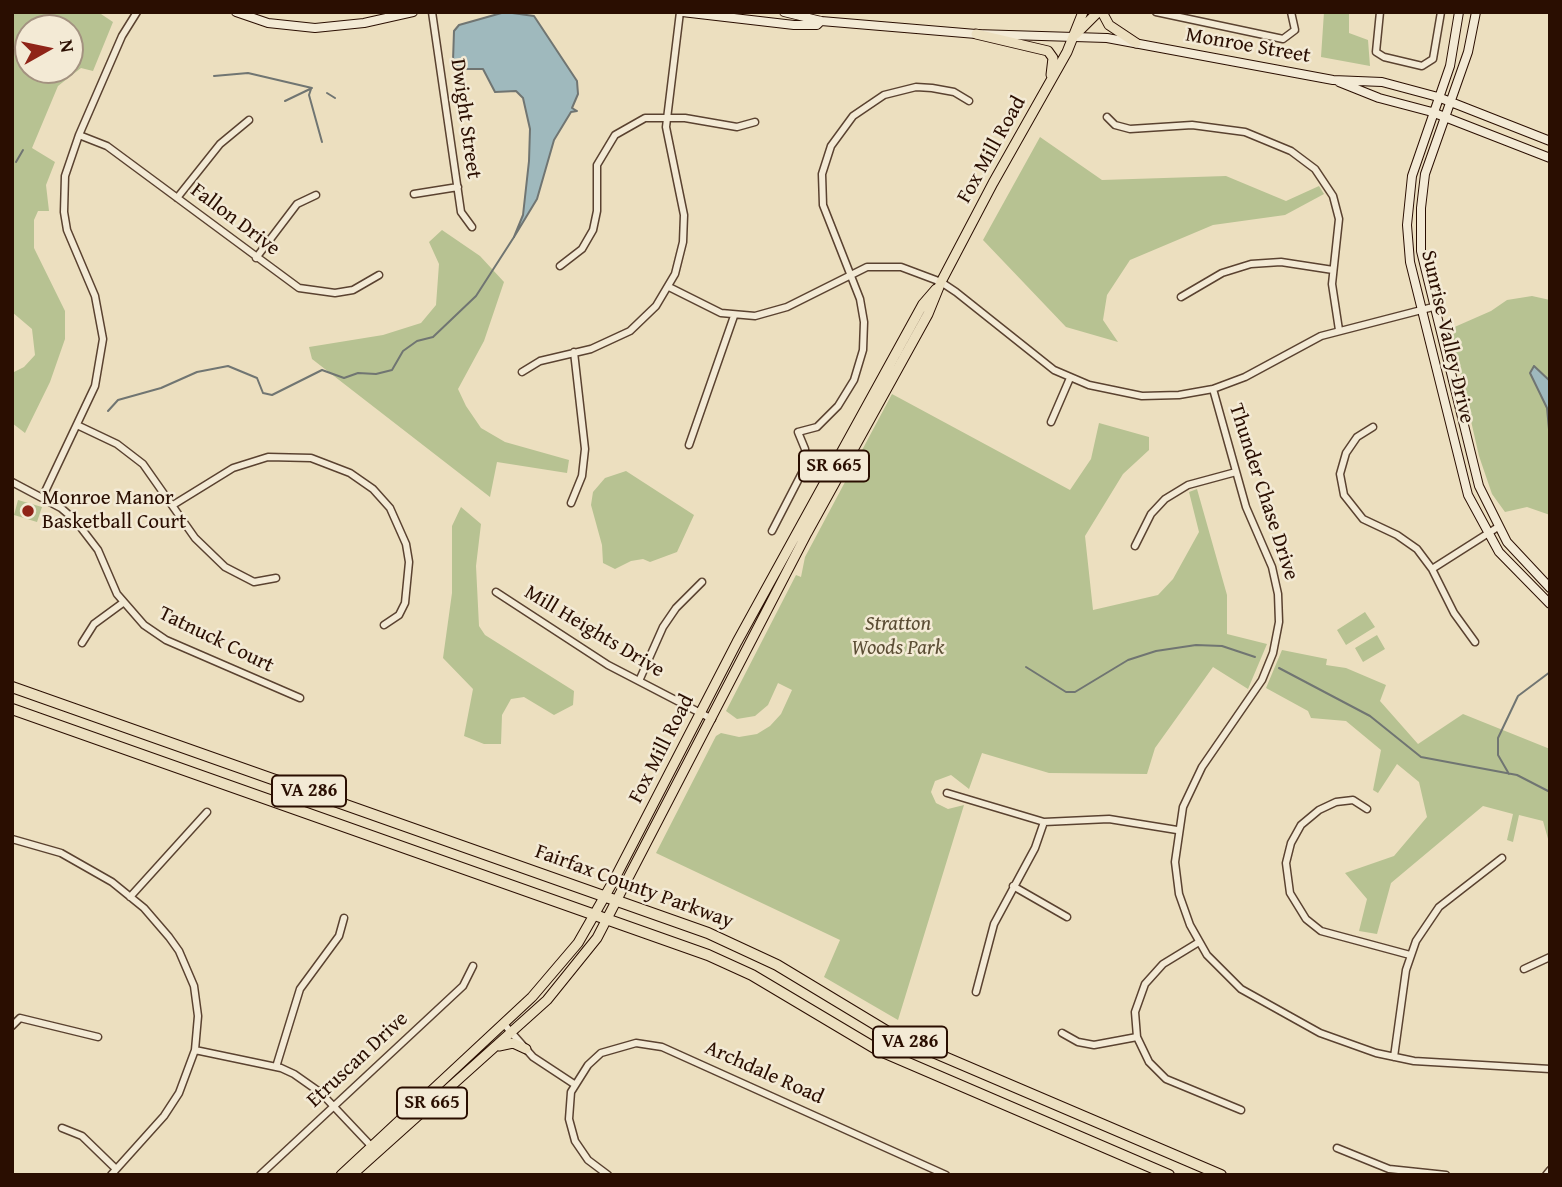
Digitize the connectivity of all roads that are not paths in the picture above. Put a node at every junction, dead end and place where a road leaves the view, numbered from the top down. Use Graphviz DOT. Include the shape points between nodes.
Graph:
graph roads {
  1 [pos="137,12"];
  2 [pos="236,12"];
  3 [pos="413,12"];
  4 [pos="432,12"];
  5 [pos="681,12"];
  6 [pos="784,12"];
  7 [pos="1083,12"];
  8 [pos="1100,12"];
  9 [pos="1156,12"];
  10 [pos="1291,12"];
  11 [pos="1380,12"];
  12 [pos="1441,12"];
  13 [pos="1459,12"];
  14 [pos="1476,12"];
  15 [pos="821,21"];
  16 [pos="976,34"];
  17 [pos="1075,36"];
  18 [pos="1136,43"];
  19 [pos="1333,80"];
  20 [pos="1050,82"];
  21 [pos="1438,97"];
  22 [pos="969,101"];
  23 [pos="1450,102"];
  24 [pos="1433,112"];
  25 [pos="1107,117"];
  26 [pos="1444,117"];
  27 [pos="667,118"];
  28 [pos="248,120"];
  29 [pos="755,122"];
  30 [pos="79,135"];
  31 [pos="1550,141"];
  32 [pos="1550,158"];
  33 [pos="458,187"];
  34 [pos="414,194"];
  35 [pos="316,195"];
  36 [pos="177,198"];
  37 [pos="472,227"];
  38 [pos="256,258"];
  39 [pos="560,267"];
  40 [pos="1333,270"];
  41 [pos="850,274"];
  42 [pos="379,275"];
  43 [pos="941,282"];
  44 [pos="668,287"];
  45 [pos="1181,297"];
  46 [pos="1433,307"];
  47 [pos="1420,310"];
  48 [pos="734,316"];
  49 [pos="1339,330"];
  50 [pos="574,352"];
  51 [pos="522,372"];
  52 [pos="1070,378"];
  53 [pos="1213,389"];
  54 [pos="1051,422"];
  55 [pos="77,425"];
  56 [pos="1373,427"];
  57 [pos="689,445"];
  58 [pos="1236,472"];
  59 [pos="12,482"];
  60 [pos="42,498"];
  61 [pos="571,503"];
  62 [pos="173,505"];
  63 [pos="1498,527"];
  64 [pos="772,531"];
  65 [pos="1487,534"];
  66 [pos="1135,546"];
  67 [pos="1432,569"];
  68 [pos="276,578"];
  69 [pos="702,582"];
  70 [pos="1550,587"];
  71 [pos="496,592"];
  72 [pos="124,603"];
  73 [pos="1550,604"];
  74 [pos="384,625"];
  75 [pos="1475,642"];
  76 [pos="82,643"];
  77 [pos="639,681"];
  78 [pos="12,687"];
  79 [pos="300,698"];
  80 [pos="12,709"];
  81 [pos="701,713"];
  82 [pos="712,719"];
  83 [pos="947,793"];
  84 [pos="1367,809"];
  85 [pos="207,812"];
  86 [pos="1044,822"];
  87 [pos="1177,830"];
  88 [pos="12,839"];
  89 [pos="1502,858"];
  90 [pos="1013,886"];
  91 [pos="130,897"];
  92 [pos="606,897"];
  93 [pos="618,901"];
  94 [pos="596,914"];
  95 [pos="1067,917"];
  96 [pos="344,918"];
  97 [pos="608,919"];
  98 [pos="1199,942"];
  99 [pos="1410,955"];
  100 [pos="1550,957"];
  101 [pos="473,966"];
  102 [pos="1524,970"];
  103 [pos="976,992"];
  104 [pos="503,1023"];
  105 [pos="12,1026"];
  106 [pos="512,1032"];
  107 [pos="1062,1033"];
  108 [pos="98,1037"];
  109 [pos="1137,1037"];
  110 [pos="494,1048"];
  111 [pos="526,1049"];
  112 [pos="195,1050"];
  113 [pos="1394,1057"];
  114 [pos="276,1067"];
  115 [pos="1550,1069"];
  116 [pos="574,1084"];
  117 [pos="334,1107"];
  118 [pos="1241,1111"];
  119 [pos="62,1128"];
  120 [pos="373,1149"];
  121 [pos="1337,1149"];
  122 [pos="1550,1170"];
  123 [pos="114,1172"];
  124 [pos="260,1175"];
  125 [pos="341,1175"];
  126 [pos="352,1175"];
  127 [pos="608,1175"];
  128 [pos="946,1175"];
  129 [pos="1169,1175"];
  130 [pos="1221,1175"];
  131 [pos="1447,1175"];
  132 [pos="1546,1175"];
  1 -- 30 [label="street"];
  2 -- 3 [label="main road" via="268,23 315,28"];
  4 -- 33 [label="street, Dwight Street"];
  5 -- 15 [label="main road, Monroe Street" via="780,24"];
  5 -- 27 [label="street"];
  6 -- 15 [label="main road, Monroe Street"];
  7 -- 17 [label="main road, Fox Mill Road / SR 665"];
  8 -- 17 [label="main road, Fox Mill Road / SR 665"];
  8 -- 18 [label="main road" via="1109,25"];
  9 -- 10 [label="street" via="1283,39 1295,30"];
  11 -- 12 [label="street" via="1376,52 1422,66 1433,59"];
  13 -- 21 [label="main road, Sunrise Valley Drive" via="1453,55"];
  14 -- 23 [label="main road, Sunrise Valley Drive"];
  15 -- 16 [label="main road, Monroe Street"];
  16 -- 17 [label="main road, Monroe Street"];
  16 -- 20 [label="main road" via="1048,51 1053,58"];
  17 -- 18 [label="main road, Monroe Street"];
  17 -- 20 [label="main road, Fox Mill Road / SR 665"];
  18 -- 19 [label="main road, Monroe Street"];
  19 -- 21 [label="main road, Monroe Street" via="1382,82"];
  19 -- 24 [label="main road, Monroe Street"];
  20 -- 43 [label="main road, Fox Mill Road / SR 665"];
  21 -- 23 [label="main road, Monroe Street"];
  21 -- 24 [label="main road, Sunrise Valley Drive"];
  22 -- 41 [label="street" via="940,89 900,90 868,104 839,132 826,159 822,198"];
  23 -- 26 [label="main road, Sunrise Valley Drive"];
  23 -- 31 [label="main road, Monroe Street"];
  24 -- 26 [label="main road, Monroe Street"];
  24 -- 47 [label="main road, Sunrise Valley Drive" via="1414,165 1407,213 1410,262"];
  25 -- 40 [label="street" via="1130,129 1192,125 1237,130 1306,161 1326,184 1337,208 1340,231"];
  26 -- 32 [label="main road, Monroe Street"];
  26 -- 46 [label="main road, Sunrise Valley Drive" via="1420,208 1421,251"];
  27 -- 29 [label="street" via="737,127"];
  27 -- 39 [label="street" via="640,120 611,139 595,175 593,230 582,250"];
  27 -- 44 [label="street" via="668,149 685,229 681,256"];
  28 -- 36 [label="street" via="220,144"];
  30 -- 36 [label="street, Fallon Drive" via="107,146"];
  30 -- 55 [label="street" via="65,176 64,212 70,239 98,304 103,339 97,380"];
  33 -- 34 [label="street"];
  33 -- 37 [label="street, Dwight Street" via="461,212"];
  35 -- 38 [label="street" via="297,204"];
  36 -- 38 [label="street, Fallon Drive"];
  38 -- 42 [label="street, Fallon Drive" via="290,283 317,293 353,290"];
  40 -- 45 [label="street" via="1281,262 1251,264 1222,273"];
  40 -- 49 [label="street"];
  41 -- 43 [label="street" via="867,267 893,266"];
  41 -- 48 [label="street" via="779,310"];
  41 -- 64 [label="street" via="864,322 863,350 854,380 825,420 798,432 806,466"];
  43 -- 52 [label="street" via="1026,350"];
  43 -- 81 [label="main road, Fox Mill Road / SR 665" via="922,304"];
  43 -- 82 [label="main road, Fox Mill Road / SR 665"];
  44 -- 48 [label="street"];
  44 -- 50 [label="street" via="630,331"];
  46 -- 47 [label="street"];
  46 -- 63 [label="main road, Sunrise Valley Drive" via="1475,475"];
  47 -- 49 [label="street"];
  47 -- 65 [label="main road, Sunrise Valley Drive" via="1460,470"];
  48 -- 57 [label="street"];
  49 -- 53 [label="street"];
  50 -- 51 [label="street" via="540,360"];
  50 -- 61 [label="street" via="585,449 582,476"];
  52 -- 53 [label="street" via="1142,396"];
  52 -- 54 [label="street"];
  53 -- 58 [label="street, Thunder Chase Drive"];
  55 -- 60 [label="street"];
  55 -- 62 [label="street" via="133,455 156,478"];
  56 -- 67 [label="street" via="1346,453 1340,474 1344,495 1357,514 1409,542"];
  58 -- 66 [label="street" via="1188,485 1165,499 1151,514"];
  58 -- 87 [label="street, Thunder Chase Drive" via="1275,581 1277,636 1262,680 1195,779"];
  59 -- 60 [label="street, Tatnuck Court"];
  60 -- 72 [label="street, Tatnuck Court" via="88,534"];
  62 -- 68 [label="street" via="201,546 225,567 254,582"];
  62 -- 74 [label="street" via="233,468 268,457 311,458 350,473 390,508 406,544 405,603 399,615"];
  63 -- 65 [label="street"];
  63 -- 70 [label="main road, Sunrise Valley Drive" via="1523,562"];
  65 -- 67 [label="street"];
  65 -- 73 [label="main road, Sunrise Valley Drive" via="1515,572"];
  67 -- 75 [label="street"];
  69 -- 77 [label="street" via="663,627"];
  71 -- 77 [label="street, Mill Heights Drive"];
  72 -- 76 [label="street" via="94,624"];
  72 -- 79 [label="street, Tatnuck Court" via="166,640"];
  77 -- 81 [label="street, Mill Heights Drive"];
  78 -- 92 [label="highway, Fairfax County Parkway / VA 286"];
  80 -- 94 [label="highway, Fairfax County Parkway / VA 286"];
  81 -- 82 [label="street, Mill Heights Drive"];
  81 -- 92 [label="main road, Fox Mill Road / SR 665"];
  82 -- 93 [label="main road, Fox Mill Road / SR 665"];
  83 -- 86 [label="street"];
  84 -- 99 [label="street" via="1353,800 1336,802 1301,825 1286,863 1290,893 1298,910 1321,931"];
  85 -- 91 [label="street"];
  86 -- 87 [label="street" via="1109,819"];
  86 -- 90 [label="street"];
  87 -- 98 [label="street, Thunder Chase Drive" via="1179,894"];
  88 -- 91 [label="street" via="79,862"];
  89 -- 99 [label="street" via="1439,907"];
  90 -- 95 [label="street"];
  90 -- 103 [label="street" via="993,924"];
  91 -- 112 [label="street" via="158,922 187,968 197,1005"];
  92 -- 93 [label="highway, Fairfax County Parkway / VA 286"];
  92 -- 94 [label="main road, Fox Mill Road / SR 665"];
  93 -- 97 [label="main road, Fox Mill Road / SR 665"];
  93 -- 130 [label="highway, Fairfax County Parkway / VA 286" via="777,965 887,1032"];
  94 -- 97 [label="highway, Fairfax County Parkway / VA 286"];
  94 -- 104 [label="main road, Fox Mill Road / SR 665" via="554,973"];
  96 -- 114 [label="street" via="339,936 300,989"];
  97 -- 106 [label="main road, Fox Mill Road / SR 665" via="570,975"];
  97 -- 129 [label="highway, Fairfax County Parkway / VA 286" via="730,964 878,1050"];
  98 -- 109 [label="street" via="1163,964 1145,984 1135,1012"];
  98 -- 113 [label="street, Thunder Chase Drive" via="1230,980 1273,1009 1332,1038"];
  99 -- 113 [label="street"];
  100 -- 102 [label="street"];
  101 -- 117 [label="street, Etruscan Drive" via="463,986"];
  104 -- 106 [label="street"];
  104 -- 120 [label="main road, Fox Mill Road / SR 665"];
  105 -- 108 [label="street" via="20,1018"];
  106 -- 110 [label="main road, Fox Mill Road / SR 665"];
  106 -- 111 [label="street"];
  107 -- 109 [label="street" via="1094,1045"];
  109 -- 118 [label="street" via="1147,1060 1166,1079"];
  110 -- 111 [label="main road" via="511,1043"];
  110 -- 120 [label="main road, Fox Mill Road / SR 665"];
  111 -- 116 [label="street"];
  112 -- 114 [label="street"];
  112 -- 123 [label="street" via="172,1105"];
  113 -- 115 [label="street, Thunder Chase Drive" via="1459,1066"];
  114 -- 117 [label="street" via="309,1083"];
  116 -- 127 [label="street" via="569,1112 575,1140 587,1160"];
  116 -- 128 [label="street, Archdale Road" via="587,1065 606,1051 630,1043 656,1045"];
  117 -- 120 [label="street"];
  117 -- 124 [label="street, Etruscan Drive"];
  119 -- 123 [label="street" via="82,1136"];
  120 -- 125 [label="main road, Fox Mill Road / SR 665"];
  120 -- 126 [label="main road, Fox Mill Road / SR 665"];
  121 -- 131 [label="street" via="1388,1169"];
  122 -- 132 [label="street"];
}
